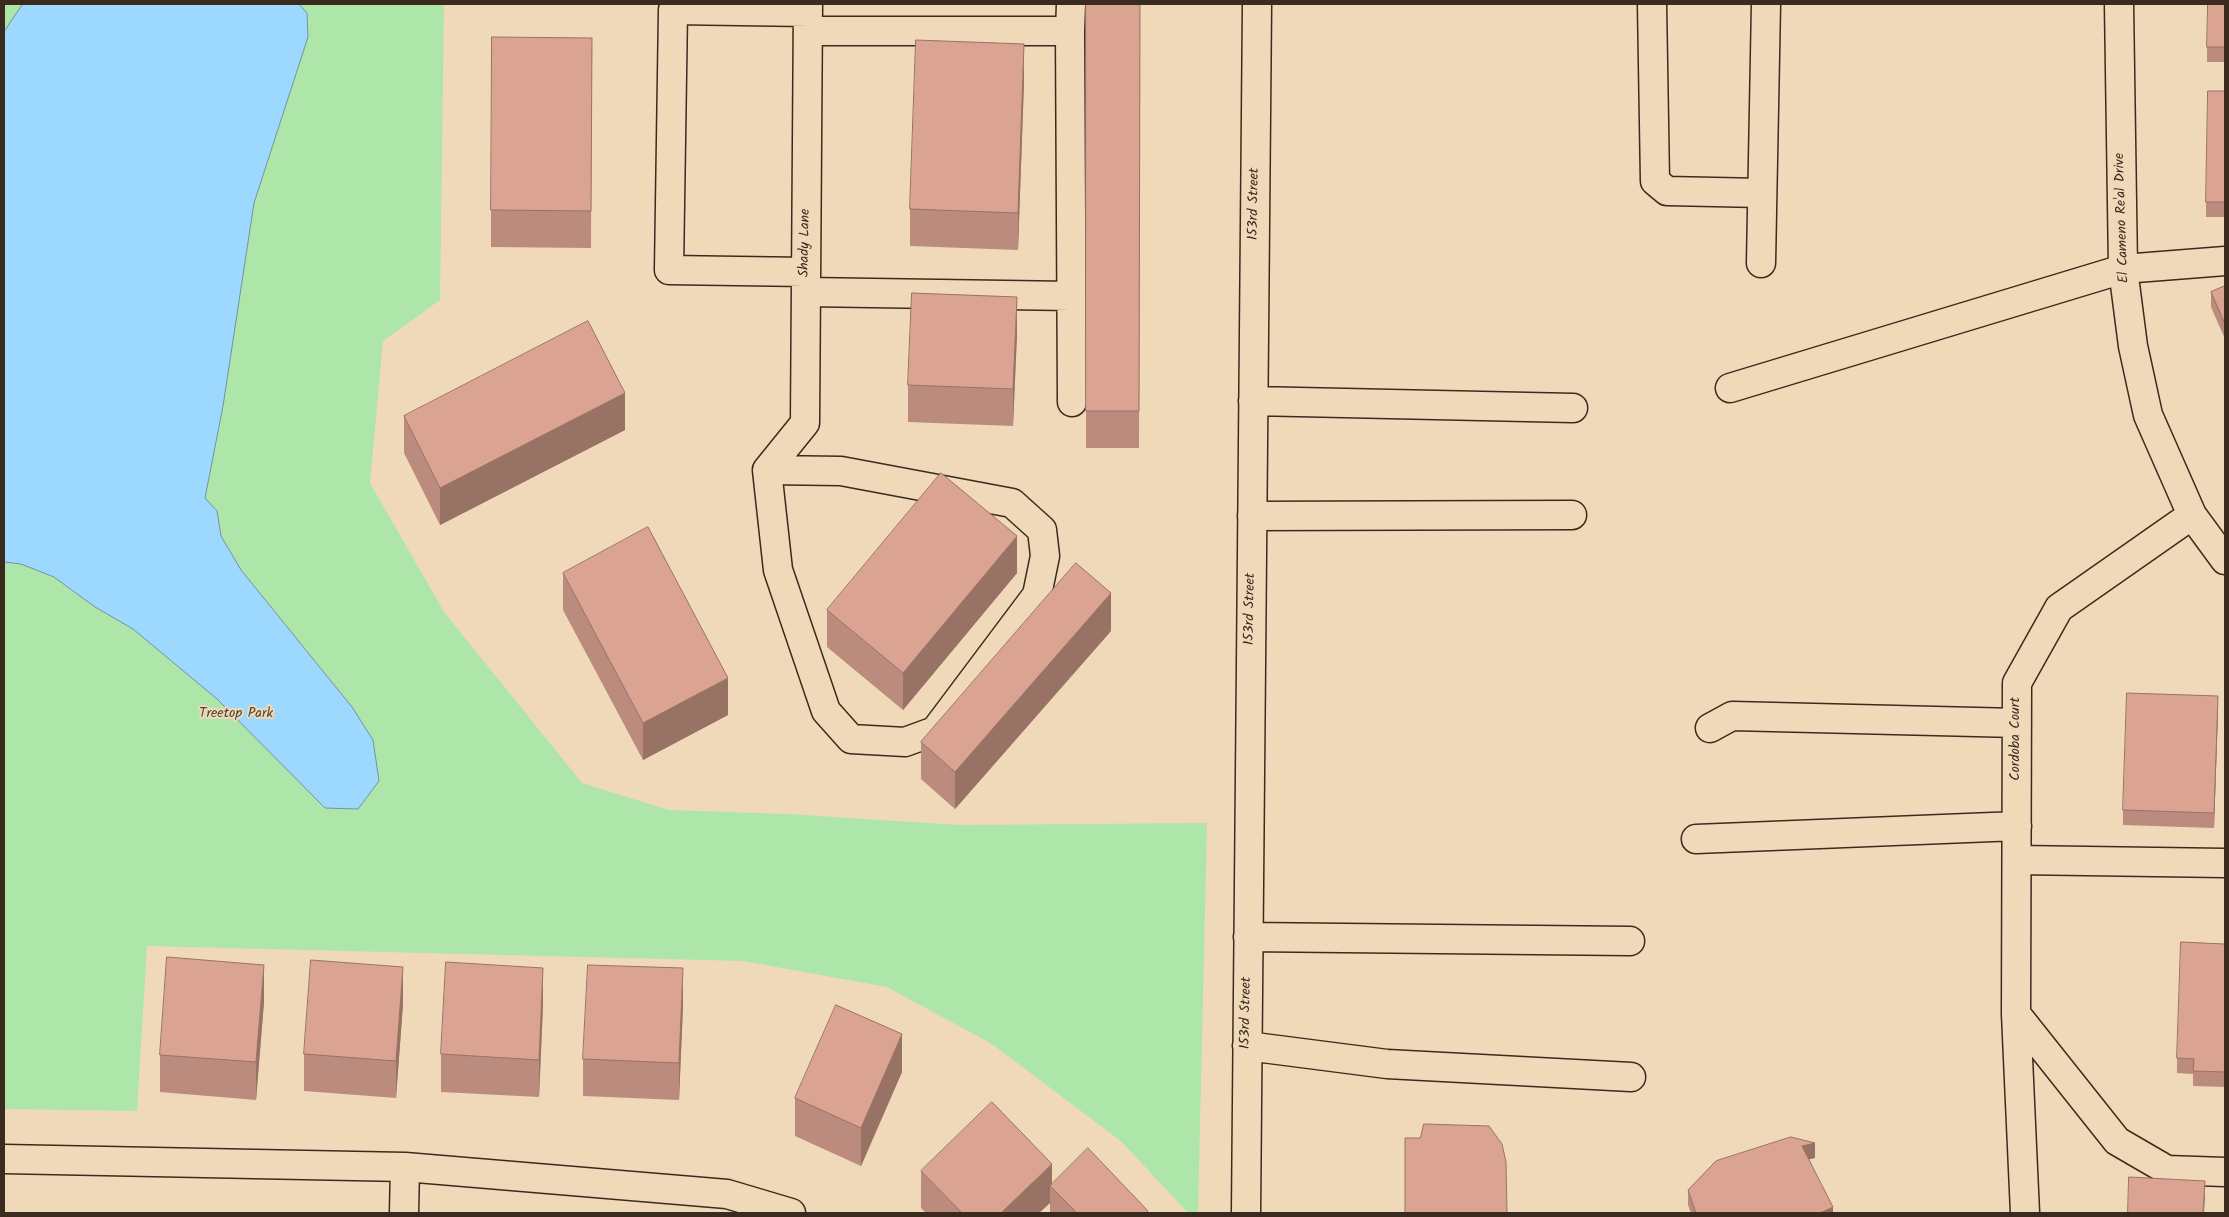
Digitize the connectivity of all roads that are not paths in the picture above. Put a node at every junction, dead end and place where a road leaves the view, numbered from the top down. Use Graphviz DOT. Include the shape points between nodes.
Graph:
graph roads {
  1 [pos="1070,4"];
  2 [pos="1257,4"];
  3 [pos="1652,4"];
  4 [pos="1766,4"];
  5 [pos="2119,4"];
  6 [pos="673,7"];
  7 [pos="808,16"];
  8 [pos="1070,31"];
  9 [pos="1762,193"];
  10 [pos="2225,261"];
  11 [pos="1761,263"];
  12 [pos="2123,269"];
  13 [pos="806,282"];
  14 [pos="1071,296"];
  15 [pos="1730,388"];
  16 [pos="1253,401"];
  17 [pos="1072,402"];
  18 [pos="1573,408"];
  19 [pos="767,470"];
  20 [pos="1572,515"];
  21 [pos="2192,515"];
  22 [pos="1252,516"];
  23 [pos="2225,560"];
  24 [pos="2017,723"];
  25 [pos="1710,728"];
  26 [pos="2017,826"];
  27 [pos="1696,839"];
  28 [pos="2017,860"];
  29 [pos="2225,863"];
  30 [pos="1248,937"];
  31 [pos="1630,940"];
  32 [pos="2016,1014"];
  33 [pos="1247,1046"];
  34 [pos="1630,1077"];
  35 [pos="4,1159"];
  36 [pos="405,1167"];
  37 [pos="2225,1172"];
  38 [pos="724,1203"];
  39 [pos="404,1213"];
  40 [pos="791,1213"];
  41 [pos="1246,1213"];
  42 [pos="2025,1213"];
  1 -- 8 [label="street"];
  2 -- 16 [label="street, 153rd Street"];
  3 -- 9 [label="street" via="1654,181 1667,191"];
  4 -- 9 [label="street"];
  5 -- 12 [label="street, El Cameno Re'al Drive"];
  6 -- 7 [label="street"];
  6 -- 13 [label="street" via="669,270"];
  7 -- 8 [label="street"];
  7 -- 13 [label="street, Shady Lane"];
  8 -- 14 [label="street"];
  9 -- 11 [label="street"];
  10 -- 12 [label="street"];
  12 -- 15 [label="street"];
  12 -- 21 [label="street, El Cameno Re'al Drive" via="2133,346 2148,415"];
  13 -- 14 [label="street"];
  13 -- 19 [label="street, Shady Lane" via="804,423"];
  14 -- 17 [label="street"];
  16 -- 18 [label="street"];
  16 -- 22 [label="street, 153rd Street"];
  19 -- 19 [label="street" via="842,470 1012,503 1042,530 1045,556 1037,594 936,731 905,742 851,739 826,711 778,570"];
  20 -- 22 [label="street"];
  21 -- 23 [label="street, El Cameno Re'al Drive"];
  21 -- 24 [label="street, Cordoba Court" via="2059,608 2017,683"];
  22 -- 30 [label="street, 153rd Street"];
  24 -- 25 [label="street" via="1732,716"];
  24 -- 26 [label="street, Cordoba Court"];
  26 -- 27 [label="street"];
  26 -- 28 [label="street, Cordoba Court"];
  28 -- 29 [label="street"];
  28 -- 32 [label="street, Cordoba Court"];
  30 -- 31 [label="street"];
  30 -- 33 [label="street, 153rd Street"];
  32 -- 37 [label="street" via="2117,1141 2167,1170"];
  32 -- 42 [label="street, Cordoba Court"];
  33 -- 34 [label="street" via="1387,1064"];
  33 -- 41 [label="street, 153rd Street"];
  35 -- 36 [label="street"];
  36 -- 38 [label="street"];
  36 -- 39 [label="street"];
  38 -- 40 [label="street"];
}
